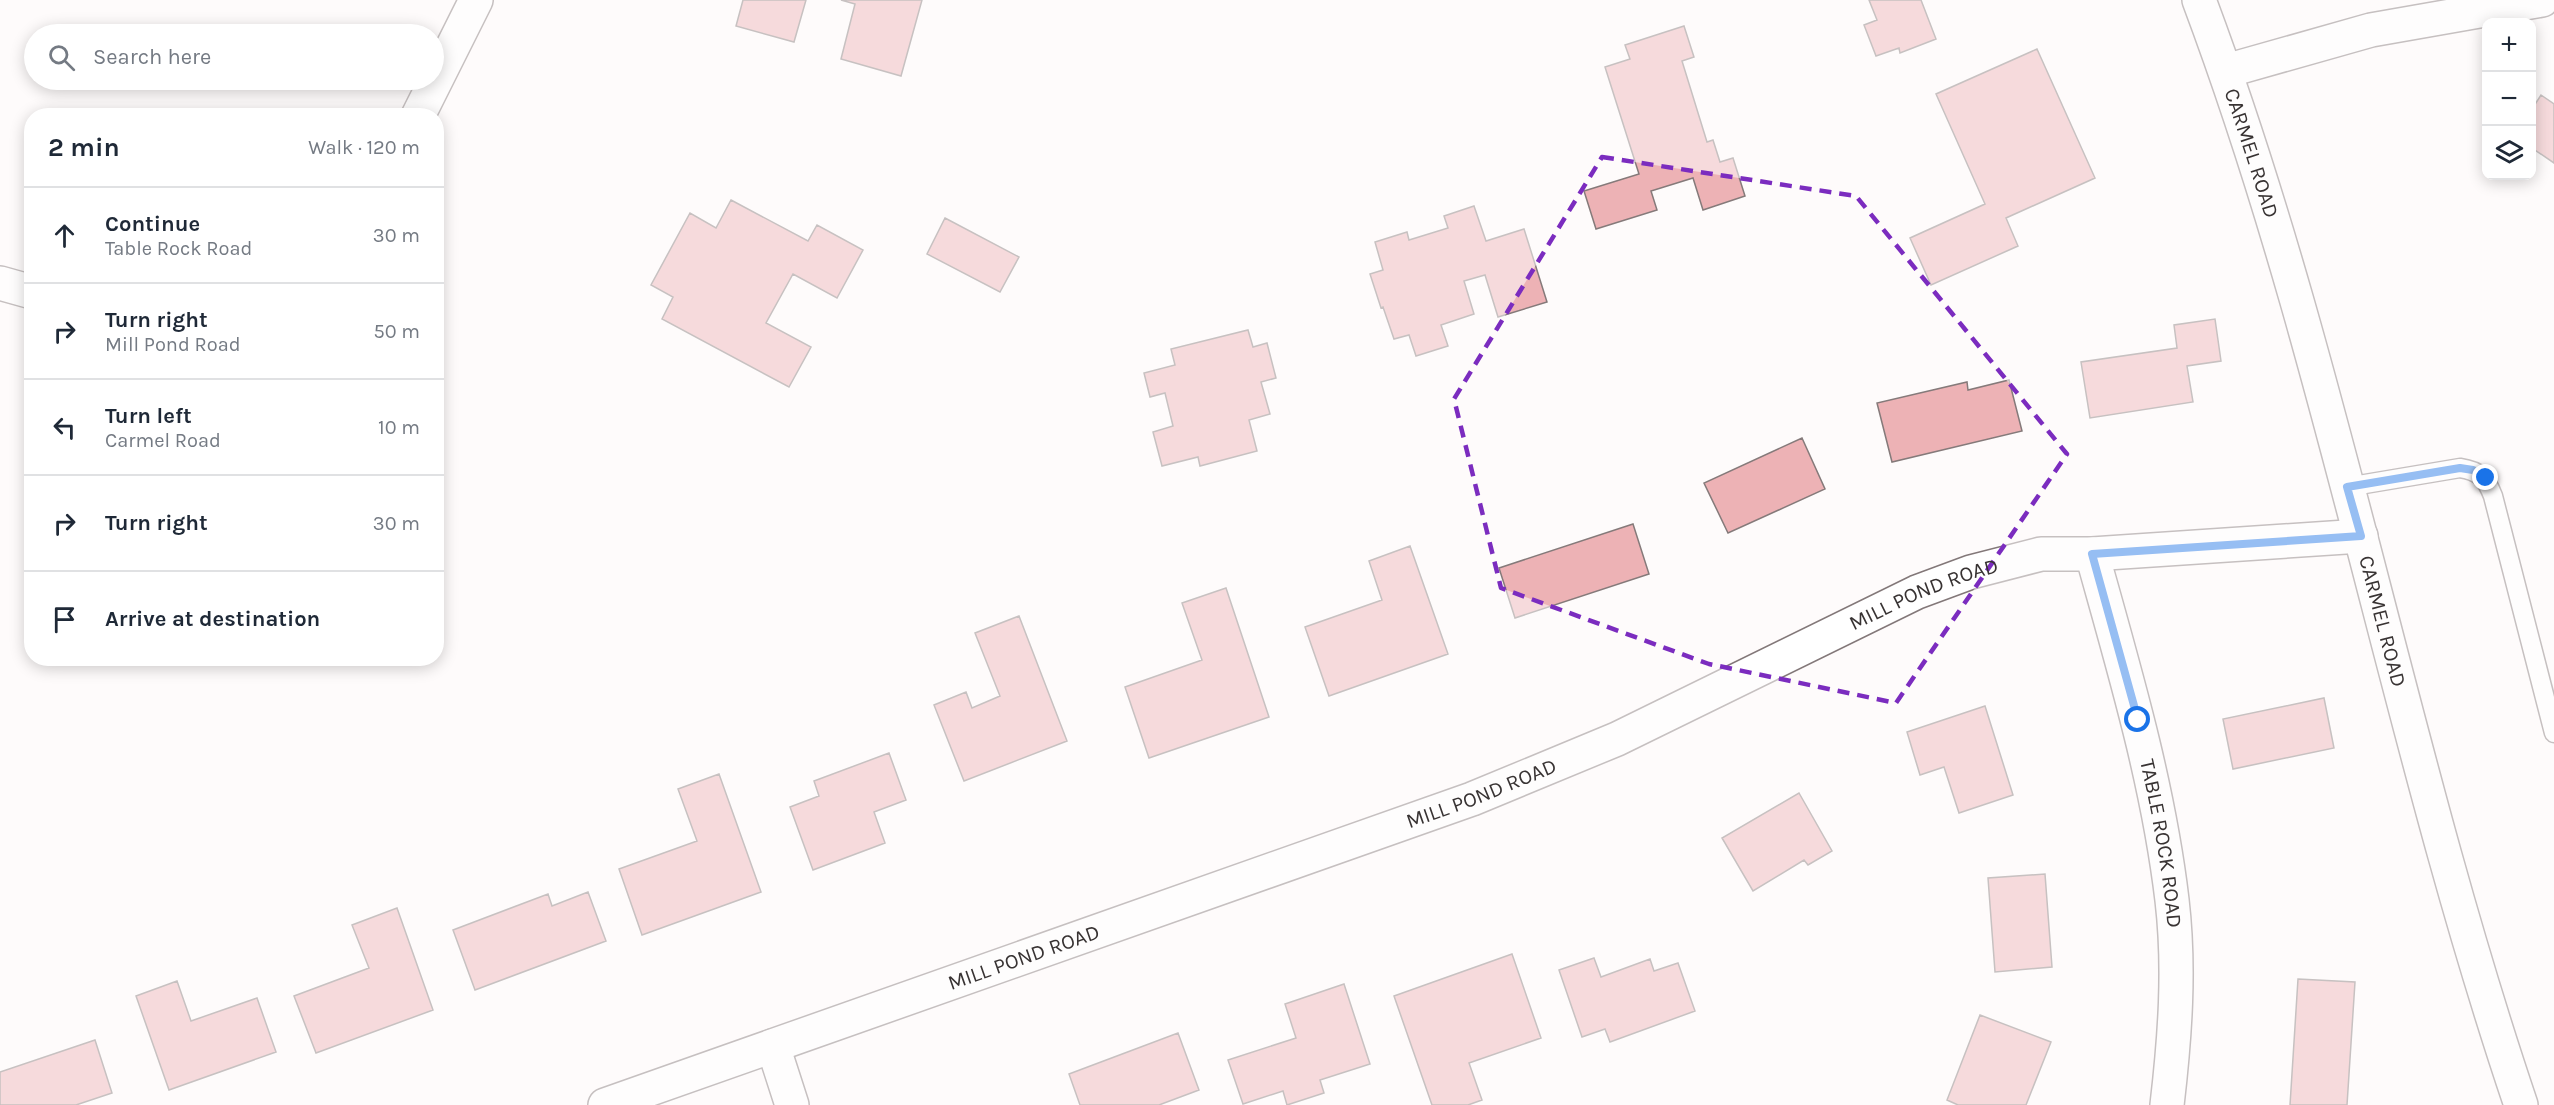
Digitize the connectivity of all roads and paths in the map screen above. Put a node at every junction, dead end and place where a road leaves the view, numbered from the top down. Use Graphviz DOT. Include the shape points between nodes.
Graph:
graph roads {
  1 [pos="476,0"];
  2 [pos="2199,0"];
  3 [pos="2542,0"];
  4 [pos="444,64"];
  5 [pos="2226,71"];
  6 [pos="431,90"];
  7 [pos="422,108"];
  8 [pos="0,283"];
  9 [pos="24,290"];
  10 [pos="2347,487"];
  11 [pos="2361,536"];
  12 [pos="2092,554"];
  13 [pos="2554,733"];
  14 [pos="773,1046"];
  15 [pos="605,1105"];
  16 [pos="792,1105"];
  17 [pos="2168,1105"];
  18 [pos="2521,1105"];
  1 -- 4 [label="street"];
  2 -- 5 [label="street, CARMEL ROAD"];
  3 -- 5 [label="street" via="2371,30"];
  5 -- 10 [label="street, CARMEL ROAD"];
  6 -- 7 [label="street"];
  8 -- 9 [label="street"];
  10 -- 11 [label="street, CARMEL ROAD"];
  10 -- 13 [label="lane" via="2460,468 2486,478"];
  11 -- 12 [label="street, MILL POND ROAD"];
  11 -- 18 [label="street, CARMEL ROAD" via="2457,896"];
  12 -- 14 [label="street, MILL POND ROAD" via="2041,554 1971,572 1917,592 1617,739 1472,799"];
  12 -- 17 [label="street, TABLE ROCK ROAD" via="2155,791 2172,902 2176,976"];
  14 -- 15 [label="street, MILL POND ROAD"];
  14 -- 16 [label="street"];
}
